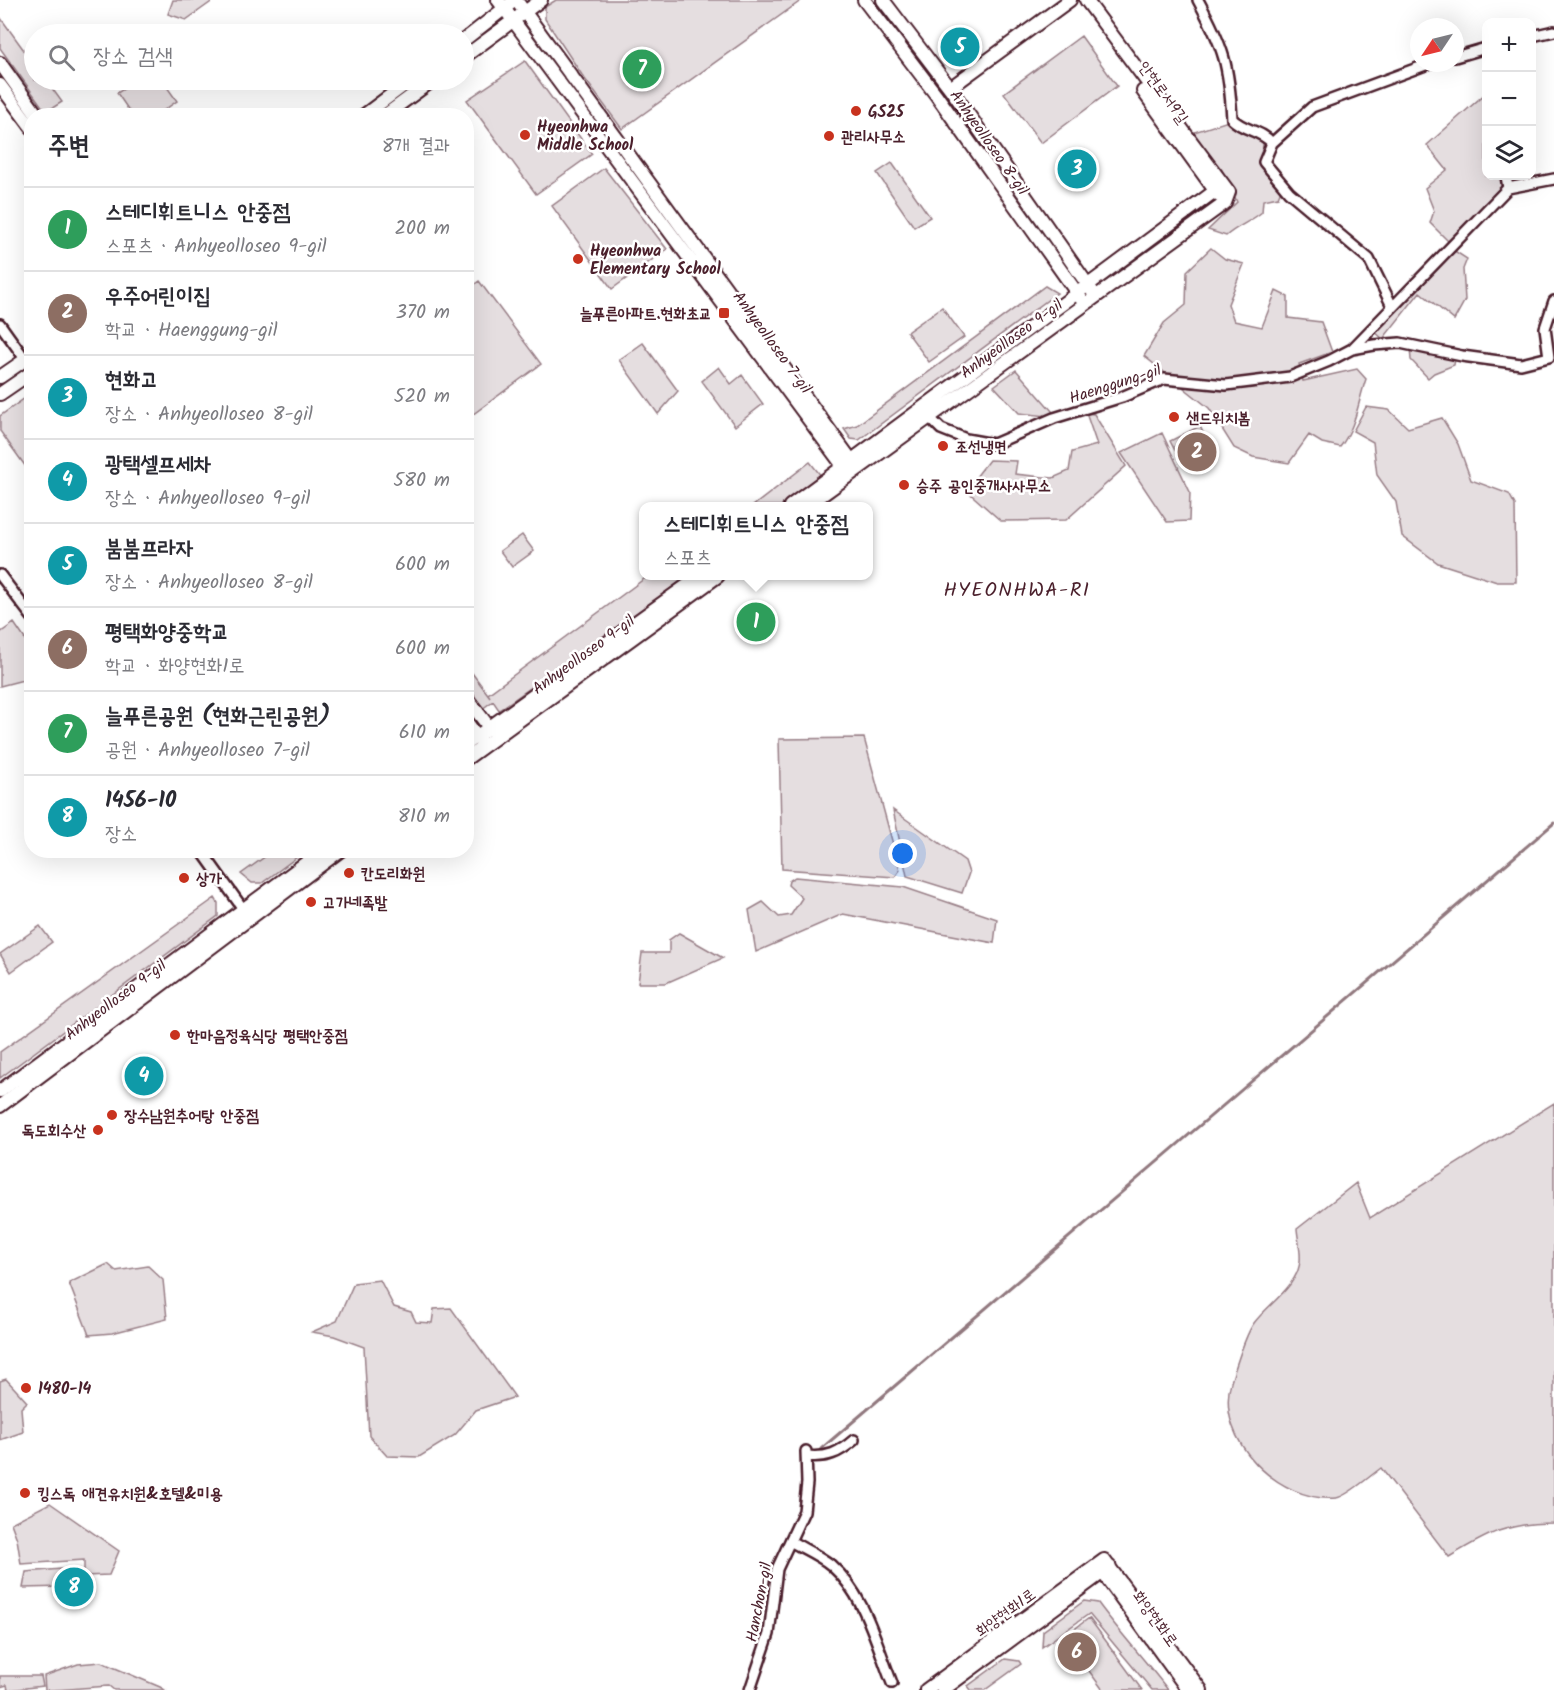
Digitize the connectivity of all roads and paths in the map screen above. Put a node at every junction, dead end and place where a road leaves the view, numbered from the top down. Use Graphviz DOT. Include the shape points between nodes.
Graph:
graph roads {
  1 [pos="516,0"];
  2 [pos="541,0"];
  3 [pos="864,0"];
  4 [pos="883,0"];
  5 [pos="1070,0"];
  6 [pos="1077,0"];
  7 [pos="1086,0"];
  8 [pos="1198,0"];
  9 [pos="501,4"];
  10 [pos="526,12"];
  11 [pos="513,21"];
  12 [pos="474,30"];
  13 [pos="1554,31"];
  14 [pos="1536,35"];
  15 [pos="1482,49"];
  16 [pos="474,50"];
  17 [pos="1464,54"];
  18 [pos="0,63"];
  19 [pos="1410,71"];
  20 [pos="0,85"];
  21 [pos="950,88"];
  22 [pos="398,90"];
  23 [pos="419,90"];
  24 [pos="32,108"];
  25 [pos="374,108"];
  26 [pos="395,108"];
  27 [pos="24,117"];
  28 [pos="1272,143"];
  29 [pos="1554,179"];
  30 [pos="1507,180"];
  31 [pos="1220,188"];
  32 [pos="1508,188"];
  33 [pos="1225,203"];
  34 [pos="1093,291"];
  35 [pos="1078,294"];
  36 [pos="1554,301"];
  37 [pos="1086,305"];
  38 [pos="1392,306"];
  39 [pos="0,324"];
  40 [pos="1352,349"];
  41 [pos="24,352"];
  42 [pos="1552,357"];
  43 [pos="24,360"];
  44 [pos="0,377"];
  45 [pos="24,378"];
  46 [pos="0,394"];
  47 [pos="926,414"];
  48 [pos="850,467"];
  49 [pos="798,502"];
  50 [pos="812,502"];
  51 [pos="0,575"];
  52 [pos="695,580"];
  53 [pos="712,580"];
  54 [pos="24,606"];
  55 [pos="474,707"];
  56 [pos="474,732"];
  57 [pos="493,732"];
  58 [pos="481,741"];
  59 [pos="474,742"];
  60 [pos="474,749"];
  61 [pos="207,858"];
  62 [pos="313,858"];
  63 [pos="329,858"];
  64 [pos="247,913"];
  65 [pos="0,1091"];
  66 [pos="0,1106"];
  67 [pos="854,1440"];
  68 [pos="792,1542"];
  69 [pos="1103,1566"];
  70 [pos="892,1683"];
  71 [pos="750,1690"];
  72 [pos="926,1690"];
  73 [pos="943,1690"];
  74 [pos="1188,1690"];
  75 [pos="1201,1690"];
  1 -- 9 [label="street"];
  1 -- 10 [label="street, Anhyeolloseo 7-gil"];
  2 -- 10 [label="street"];
  3 -- 35 [label="street, Anhyeolloseo 8-gil"];
  4 -- 21 [label="street, Anhyeolloseo 8-gil"];
  5 -- 21 [label="street, Anhyeolloseo 8-gil"];
  6 -- 31 [label="street, 안현로서9길"];
  7 -- 31 [label="street, 안현로서9길"];
  8 -- 28 [label="street" via="1224,50 1233,119 1245,129 1266,135"];
  9 -- 11 [label="street, Anhyeolloseo 7-gil"];
  9 -- 12 [label="street"];
  10 -- 11 [label="street"];
  10 -- 48 [label="street, Anhyeolloseo 7-gil"];
  11 -- 16 [label="street"];
  11 -- 48 [label="street, Anhyeolloseo 7-gil"];
  13 -- 14 [label="street"];
  15 -- 17 [label="street"];
  18 -- 24 [label="street"];
  19 -- 28 [label="street" via="1312,107"];
  20 -- 27 [label="street"];
  21 -- 34 [label="street, Anhyeolloseo 8-gil"];
  22 -- 25 [label="street"];
  23 -- 26 [label="street"];
  28 -- 38 [label="street" via="1264,162 1266,167 1289,192 1369,259"];
  29 -- 32 [label="street"];
  30 -- 32 [label="street"];
  31 -- 33 [label="street, 안현로서9길"];
  31 -- 34 [label="street"];
  32 -- 38 [label="street, Haenggung-gil"];
  33 -- 34 [label="street, Anhyeolloseo 9-gil"];
  34 -- 35 [label="street"];
  34 -- 37 [label="street, Anhyeolloseo 9-gil"];
  35 -- 37 [label="street, Anhyeolloseo 8-gil"];
  35 -- 47 [label="street"];
  36 -- 42 [label="street, Haenggung-gil" via="1545,328"];
  37 -- 47 [label="street, Anhyeolloseo 9-gil"];
  38 -- 40 [label="street, Haenggung-gil"];
  39 -- 41 [label="street"];
  40 -- 42 [label="street, Haenggung-gil" via="1400,344 1521,364"];
  40 -- 47 [label="street, Haenggung-gil" via="1290,377 1226,386 1164,379 994,444 941,429"];
  43 -- 44 [label="street"];
  45 -- 46 [label="street"];
  47 -- 48 [label="street"];
  48 -- 49 [label="street"];
  48 -- 50 [label="street"];
  51 -- 54 [label="street"];
  52 -- 57 [label="street"];
  53 -- 57 [label="street, Anhyeolloseo 9-gil"];
  55 -- 57 [label="street"];
  56 -- 58 [label="street"];
  57 -- 58 [label="street, Anhyeolloseo 9-gil"];
  58 -- 59 [label="street"];
  58 -- 60 [label="street, Anhyeolloseo 9-gil"];
  61 -- 64 [label="street"];
  62 -- 64 [label="street"];
  63 -- 64 [label="street, Anhyeolloseo 9-gil"];
  64 -- 65 [label="street"];
  64 -- 66 [label="street, Anhyeolloseo 9-gil"];
  67 -- 68 [label="street, Hanchon-gil" via="829,1456 806,1454 804,1511"];
  68 -- 70 [label="street" via="830,1564 847,1581 865,1611"];
  68 -- 71 [label="street, Hanchon-gil" via="777,1569 770,1634"];
  69 -- 72 [label="street, 화양현화1로"];
  69 -- 73 [label="street, 화양현화1로"];
  69 -- 74 [label="street, 화양현화로"];
  69 -- 75 [label="street"];
}
